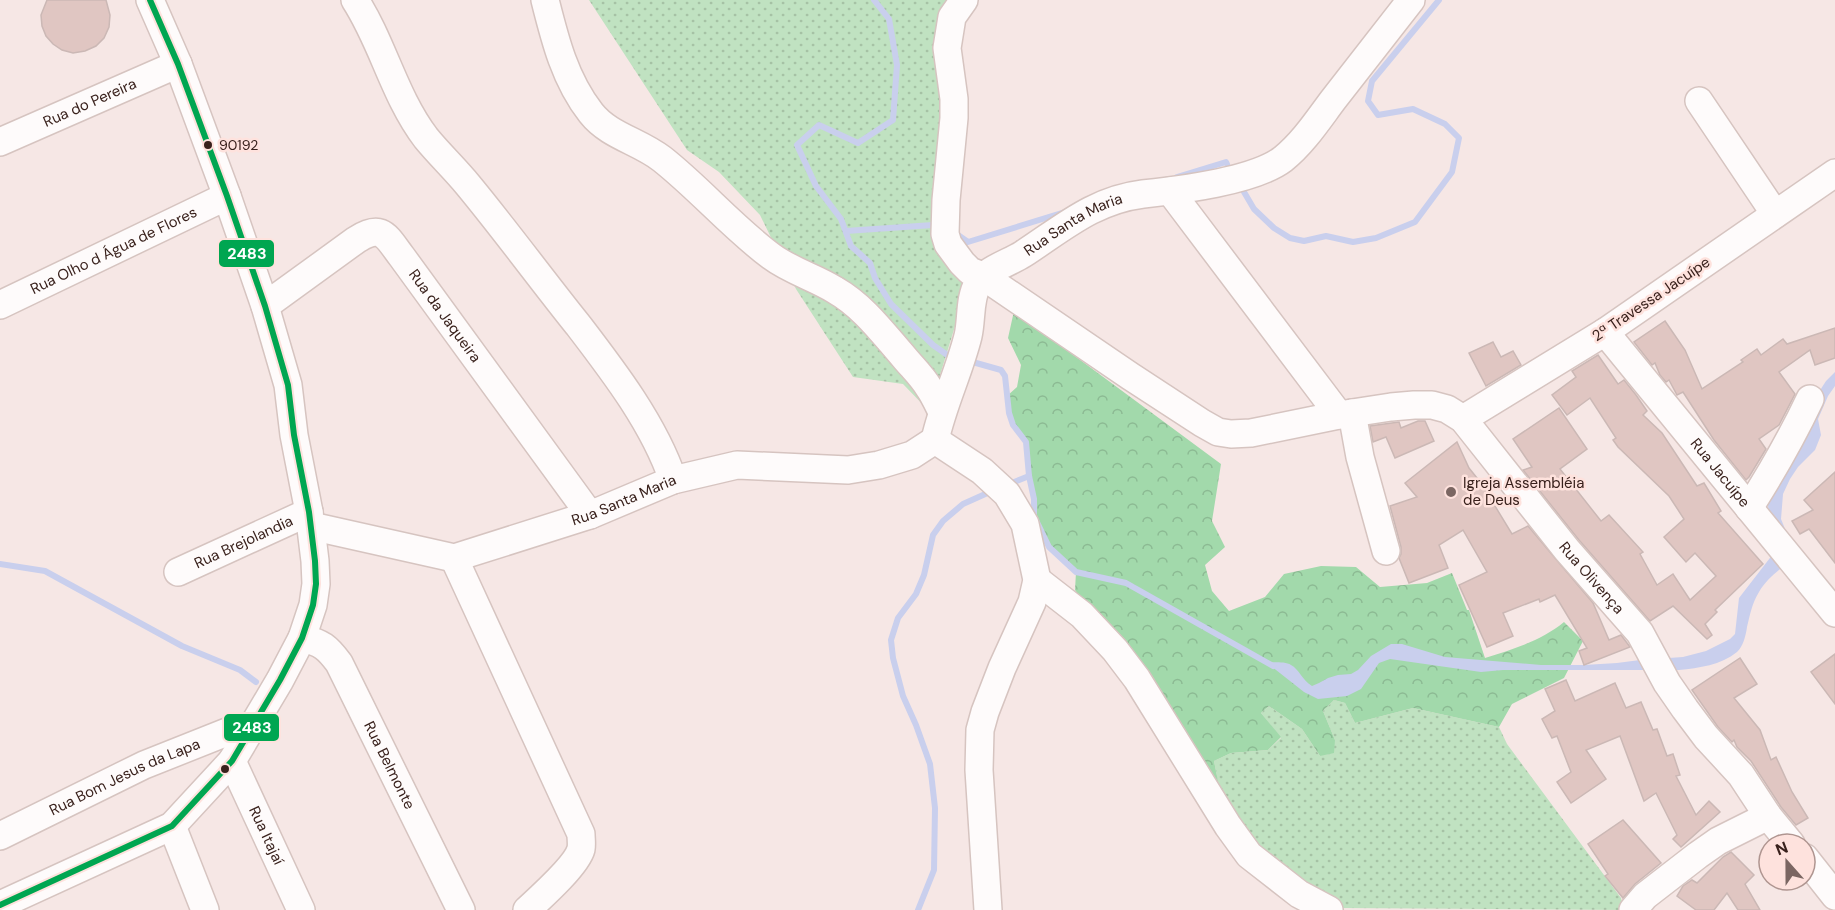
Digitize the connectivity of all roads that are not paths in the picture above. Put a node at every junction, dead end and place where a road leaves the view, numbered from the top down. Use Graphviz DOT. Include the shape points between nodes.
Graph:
graph roads {
  1 [pos="150,0"];
  2 [pos="355,0"];
  3 [pos="545,0"];
  4 [pos="964,0"];
  5 [pos="1411,0"];
  6 [pos="178,64"];
  7 [pos="1699,101"];
  8 [pos="0,142"];
  9 [pos="1835,173"];
  10 [pos="1170,191"];
  11 [pos="227,196"];
  12 [pos="1775,214"];
  13 [pos="983,276"];
  14 [pos="0,305"];
  15 [pos="266,306"];
  16 [pos="1605,332"];
  17 [pos="1810,399"];
  18 [pos="942,412"];
  19 [pos="1346,414"];
  20 [pos="1463,419"];
  21 [pos="935,440"];
  22 [pos="673,480"];
  23 [pos="1749,508"];
  24 [pos="590,515"];
  25 [pos="310,519"];
  26 [pos="1386,552"];
  27 [pos="454,558"];
  28 [pos="178,572"];
  29 [pos="1037,580"];
  30 [pos="1835,612"];
  31 [pos="302,638"];
  32 [pos="252,728"];
  33 [pos="232,761"];
  34 [pos="1768,816"];
  35 [pos="172,826"];
  36 [pos="1781,832"];
  37 [pos="0,836"];
  38 [pos="1817,873"];
  39 [pos="1835,896"];
  40 [pos="0,905"];
  41 [pos="205,910"];
  42 [pos="301,910"];
  43 [pos="461,910"];
  44 [pos="527,910"];
  45 [pos="988,910"];
  46 [pos="1329,910"];
  47 [pos="1633,910"];
  1 -- 6 [label="street"];
  2 -- 22 [label="street" via="376,36 406,107 425,136 607,363 641,414"];
  3 -- 18 [label="street" via="572,85 601,124 660,157 787,267 836,290 862,309 928,386"];
  4 -- 13 [label="street, Rua Olivença" via="952,17 947,48 954,118 945,234 962,263"];
  5 -- 10 [label="street, Rua Santa Maria" via="1283,159 1248,176"];
  6 -- 8 [label="street, Rua do Pereira"];
  6 -- 11 [label="street"];
  7 -- 12 [label="street"];
  9 -- 12 [label="street, 2ª Travessa Jacuípe"];
  10 -- 13 [label="street, Rua Santa Maria" via="1125,196 1096,207"];
  10 -- 19 [label="street"];
  11 -- 14 [label="street, Rua Olho d Água de Flores"];
  11 -- 15 [label="street"];
  12 -- 16 [label="street, 2ª Travessa Jacuípe"];
  13 -- 18 [label="street" via="972,298 968,334"];
  13 -- 19 [label="street, Rua Olivença" via="1218,432 1251,432"];
  15 -- 24 [label="street, Rua da Jaqueira" via="367,233 378,232 388,238"];
  15 -- 25 [label="street" via="288,385"];
  16 -- 20 [label="street, 2ª Travessa Jacuípe"];
  16 -- 23 [label="street, Rua Jacuípe"];
  17 -- 23 [label="street"];
  18 -- 21 [label="street"];
  19 -- 20 [label="street, Rua Olivença" via="1432,405"];
  19 -- 26 [label="street"];
  20 -- 34 [label="street, Rua Olivença" via="1640,633 1665,678 1706,737 1741,775"];
  21 -- 22 [label="street, Rua Santa Maria" via="912,455 848,470 737,465"];
  21 -- 29 [label="street" via="998,486 1024,524"];
  22 -- 24 [label="street, Rua Santa Maria"];
  23 -- 30 [label="street, Rua Jacuípe"];
  24 -- 27 [label="street, Rua Santa Maria"];
  25 -- 27 [label="street"];
  25 -- 28 [label="street, Rua Brejolandia"];
  25 -- 31 [label="street" via="315,584"];
  27 -- 44 [label="street" via="581,834 581,850 555,884"];
  29 -- 45 [label="street" via="1032,602 980,730"];
  29 -- 46 [label="street" via="1082,615 1115,650 1249,855 1299,894"];
  31 -- 32 [label="street"];
  31 -- 43 [label="street, Rua Belmonte" via="328,648 339,663"];
  32 -- 33 [label="street"];
  32 -- 37 [label="street, Rua Bom Jesus da Lapa" via="232,730 144,765"];
  33 -- 35 [label="street"];
  33 -- 42 [label="street, Rua Itajaí"];
  34 -- 36 [label="street, Rua Olivença"];
  34 -- 47 [label="street" via="1718,841 1645,896"];
  35 -- 40 [label="street"];
  35 -- 41 [label="street"];
  38 -- 39 [label="street"];
}
